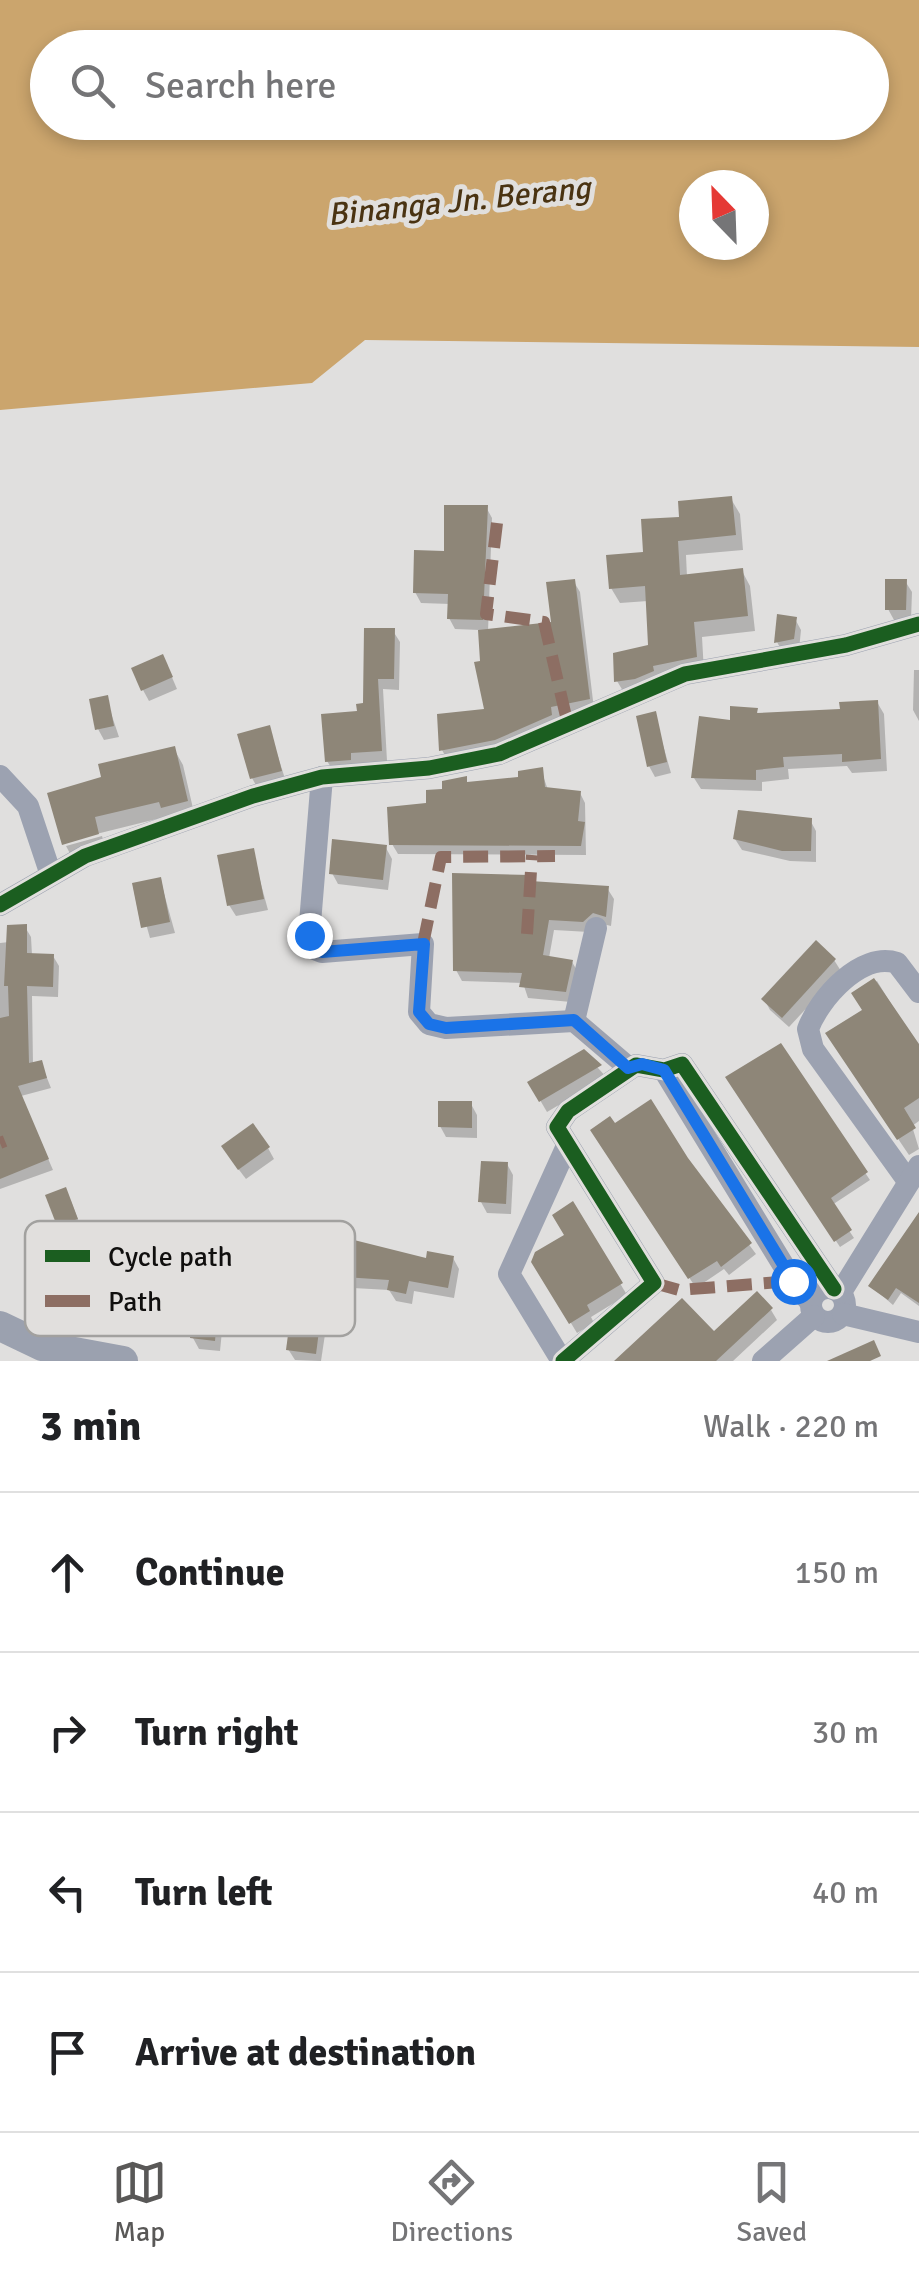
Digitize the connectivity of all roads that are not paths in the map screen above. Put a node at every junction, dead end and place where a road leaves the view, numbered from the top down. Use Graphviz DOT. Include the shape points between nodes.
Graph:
graph roads {
  1 [pos="919,624"];
  2 [pos="0,776"];
  3 [pos="322,777"];
  4 [pos="50,872"];
  5 [pos="0,905"];
  6 [pos="596,928"];
  7 [pos="919,992"];
  8 [pos="574,1020"];
  9 [pos="628,1068"];
  10 [pos="664,1070"];
  11 [pos="566,1148"];
  12 [pos="913,1174"];
  13 [pos="839,1298"];
  14 [pos="813,1310"];
  15 [pos="0,1326"];
  16 [pos="919,1332"];
  17 [pos="124,1361"];
  18 [pos="562,1361"];
  19 [pos="762,1361"];
  1 -- 3 [label="street" via="846,645 685,674 499,754"];
  2 -- 4 [label="street" via="28,806"];
  3 -- 4 [label="street"];
  3 -- 8 [label="street" via="312,948 424,944 419,1012 429,1024"];
  4 -- 5 [label="street"];
  6 -- 8 [label="street"];
  7 -- 12 [label="street" via="897,963 878,960 832,990 808,1029 813,1050"];
  8 -- 9 [label="street"];
  9 -- 10 [label="street"];
  9 -- 11 [label="street" via="560,1117"];
  10 -- 13 [label="street" via="682,1064"];
  10 -- 14 [label="street"];
  11 -- 18 [label="street" via="509,1274"];
  11 -- 18 [label="street" via="654,1283"];
  12 -- 13 [label="street"];
  13 -- 14 [label="street" via="830,1322"];
  13 -- 16 [label="street" via="865,1323"];
  14 -- 19 [label="street"];
  15 -- 17 [label="main road" via="42,1346"];
}
